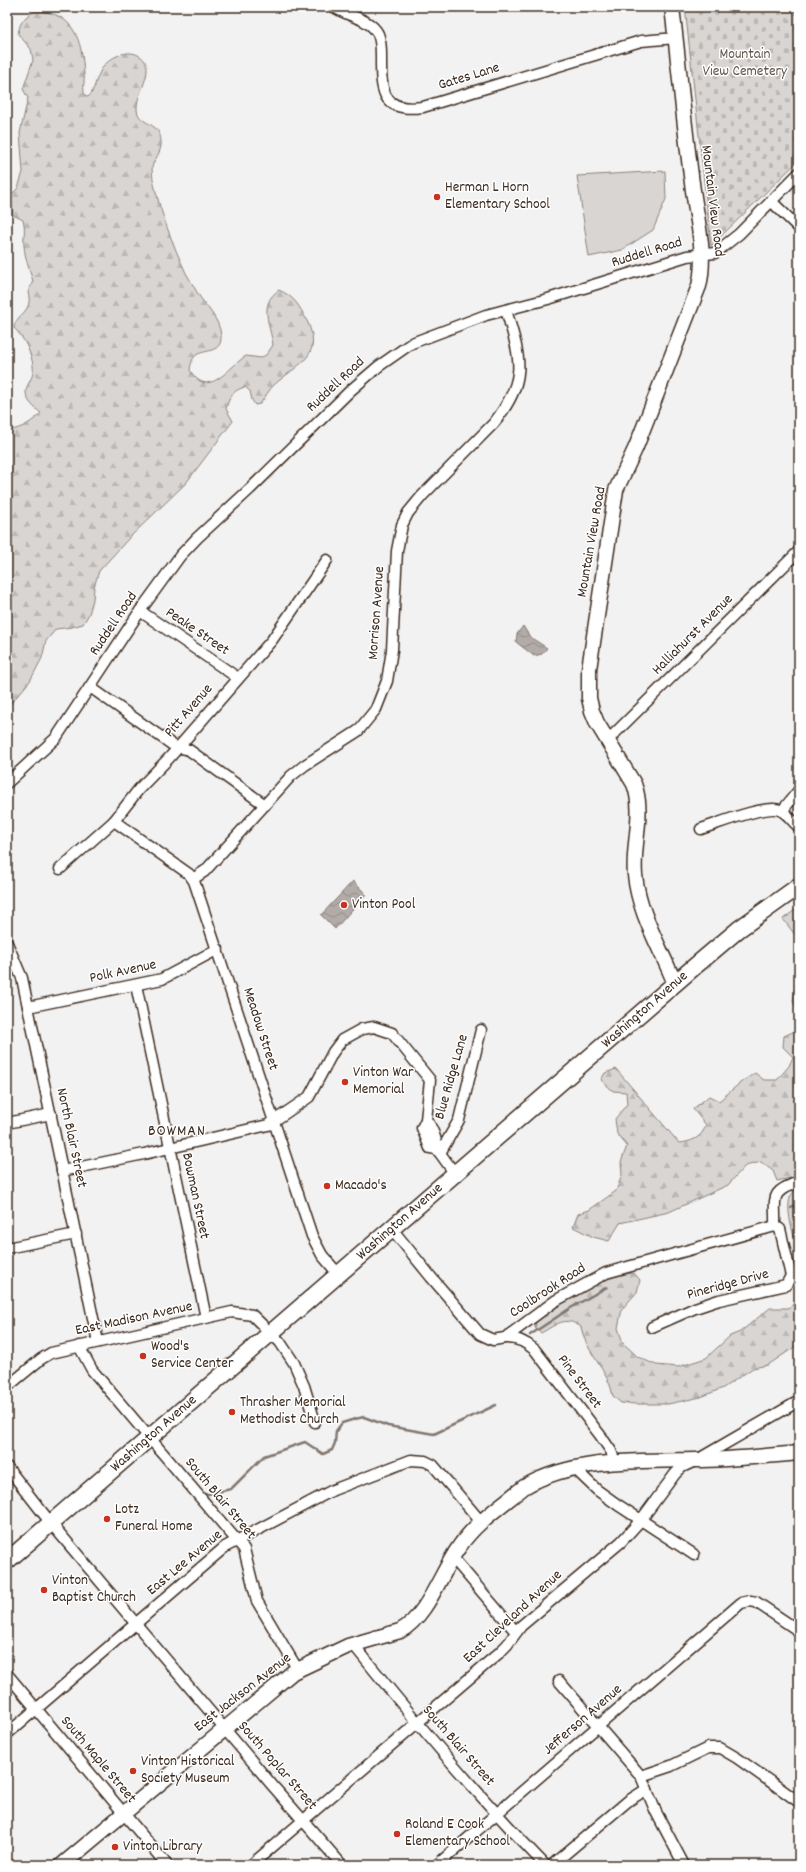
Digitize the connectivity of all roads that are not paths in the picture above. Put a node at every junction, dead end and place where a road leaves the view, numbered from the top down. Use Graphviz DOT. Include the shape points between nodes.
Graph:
graph roads {
  1 [pos="334,7"];
  2 [pos="672,7"];
  3 [pos="676,38"];
  4 [pos="799,173"];
  5 [pos="772,201"];
  6 [pos="799,228"];
  7 [pos="703,255"];
  8 [pos="506,310"];
  9 [pos="799,551"];
  10 [pos="327,560"];
  11 [pos="140,611"];
  12 [pos="238,678"];
  13 [pos="90,687"];
  14 [pos="607,741"];
  15 [pos="178,747"];
  16 [pos="7,783"];
  17 [pos="799,790"];
  18 [pos="265,805"];
  19 [pos="782,811"];
  20 [pos="114,821"];
  21 [pos="799,827"];
  22 [pos="701,829"];
  23 [pos="60,869"];
  24 [pos="193,879"];
  25 [pos="798,886"];
  26 [pos="7,943"];
  27 [pos="218,949"];
  28 [pos="675,984"];
  29 [pos="136,985"];
  30 [pos="28,1007"];
  31 [pos="481,1030"];
  32 [pos="51,1114"];
  33 [pos="274,1121"];
  34 [pos="7,1123"];
  35 [pos="170,1148"];
  36 [pos="438,1151"];
  37 [pos="62,1171"];
  38 [pos="455,1174"];
  39 [pos="799,1182"];
  40 [pos="775,1226"];
  41 [pos="392,1229"];
  42 [pos="76,1234"];
  43 [pos="7,1248"];
  44 [pos="338,1275"];
  45 [pos="206,1318"];
  46 [pos="652,1326"];
  47 [pos="271,1334"];
  48 [pos="505,1338"];
  49 [pos="98,1342"];
  50 [pos="79,1346"];
  51 [pos="7,1387"];
  52 [pos="799,1401"];
  53 [pos="315,1422"];
  54 [pos="150,1438"];
  55 [pos="799,1453"];
  56 [pos="697,1460"];
  57 [pos="615,1462"];
  58 [pos="7,1467"];
  59 [pos="575,1469"];
  60 [pos="640,1520"];
  61 [pos="50,1522"];
  62 [pos="482,1523"];
  63 [pos="236,1540"];
  64 [pos="694,1556"];
  65 [pos="452,1558"];
  66 [pos="7,1560"];
  67 [pos="137,1623"];
  68 [pos="799,1631"];
  69 [pos="516,1632"];
  70 [pos="353,1644"];
  71 [pos="298,1670"];
  72 [pos="7,1674"];
  73 [pos="559,1681"];
  74 [pos="36,1709"];
  75 [pos="418,1722"];
  76 [pos="598,1727"];
  77 [pos="224,1729"];
  78 [pos="7,1734"];
  79 [pos="641,1776"];
  80 [pos="647,1789"];
  81 [pos="799,1802"];
  82 [pos="496,1813"];
  83 [pos="124,1814"];
  84 [pos="304,1820"];
  85 [pos="62,1865"];
  86 [pos="168,1865"];
  87 [pos="251,1865"];
  88 [pos="342,1865"];
  89 [pos="437,1865"];
  90 [pos="545,1865"];
  91 [pos="552,1865"];
  92 [pos="684,1865"];
  1 -- 3 [label="street, Gates Lane" via="375,29 381,42 381,85 384,92 394,104 410,109 641,41"];
  2 -- 3 [label="street, Mountain View Road"];
  3 -- 7 [label="street, Mountain View Road" via="691,175"];
  4 -- 5 [label="street, Ruddell Road"];
  5 -- 6 [label="street"];
  5 -- 7 [label="street, Ruddell Road" via="723,247 714,253"];
  7 -- 8 [label="street, Ruddell Road" via="687,256"];
  7 -- 14 [label="street, Mountain View Road" via="703,271 699,286 636,448 616,490 588,683 592,711"];
  8 -- 11 [label="street, Ruddell Road" via="412,343 379,366 197,538 163,578"];
  8 -- 18 [label="street, Morrison Avenue" via="519,356 519,372 506,406 494,423 422,496 402,525 397,551 392,650 387,681 376,709 358,731 291,776"];
  9 -- 14 [label="street, Halliahurst Avenue"];
  10 -- 12 [label="street, Pitt Avenue" via="285,622"];
  11 -- 12 [label="street, Peake Street"];
  11 -- 13 [label="street, Ruddell Road"];
  12 -- 15 [label="street, Pitt Avenue"];
  13 -- 15 [label="street"];
  13 -- 16 [label="street, Ruddell Road" via="56,738"];
  14 -- 28 [label="street, Mountain View Road" via="637,793 637,890 648,925"];
  15 -- 18 [label="street" via="189,750"];
  15 -- 20 [label="street, Pitt Avenue" via="139,789"];
  17 -- 19 [label="street"];
  18 -- 24 [label="street, Morrison Avenue" via="205,871"];
  19 -- 21 [label="street"];
  19 -- 22 [label="street" via="775,809 748,814"];
  20 -- 23 [label="street, Pitt Avenue"];
  20 -- 24 [label="street, Meadow Street"];
  24 -- 27 [label="street, Meadow Street"];
  25 -- 28 [label="main road, Washington Avenue" via="739,929"];
  26 -- 30 [label="street, North Blair Street" via="22,978"];
  27 -- 29 [label="street, Polk Avenue" via="162,980"];
  27 -- 33 [label="street, Meadow Street"];
  28 -- 38 [label="main road, Washington Avenue"];
  29 -- 30 [label="street, Polk Avenue"];
  29 -- 35 [label="street, Bowman Street"];
  30 -- 32 [label="street, North Blair Street"];
  31 -- 36 [label="street, Blue Ridge Lane" via="459,1120"];
  32 -- 34 [label="street"];
  32 -- 37 [label="street, North Blair Street"];
  33 -- 35 [label="street, Blue Ridge Lane" via="264,1126"];
  33 -- 36 [label="street, Blue Ridge Lane" via="309,1096 342,1040 362,1029 374,1027 392,1033 430,1080 426,1120 430,1124"];
  33 -- 44 [label="street, Meadow Street" via="316,1246"];
  35 -- 37 [label="street, Blue Ridge Lane"];
  35 -- 45 [label="street, Bowman Street"];
  36 -- 38 [label="street, Blue Ridge Lane"];
  37 -- 42 [label="street, North Blair Street"];
  38 -- 41 [label="main road, Washington Avenue"];
  39 -- 40 [label="street, Pineridge Drive" via="784,1186 777,1193"];
  40 -- 46 [label="street, Pineridge Drive" via="780,1229 791,1276 786,1285 713,1302"];
  40 -- 48 [label="street, Coolbrook Road" via="606,1273 554,1301"];
  41 -- 44 [label="main road, Washington Avenue"];
  41 -- 48 [label="street, Coolbrook Road" via="480,1334 493,1340"];
  42 -- 43 [label="street"];
  42 -- 49 [label="street, North Blair Street"];
  44 -- 47 [label="main road, Washington Avenue"];
  45 -- 47 [label="street, East Madison Avenue" via="232,1312 252,1315"];
  45 -- 49 [label="street, East Madison Avenue"];
  47 -- 53 [label="street, East Madison Avenue" via="280,1342 296,1366"];
  47 -- 54 [label="main road, Washington Avenue"];
  48 -- 57 [label="street, Pine Street" via="521,1340 535,1350 600,1435"];
  49 -- 50 [label="street, East Madison Avenue"];
  50 -- 51 [label="street, East Madison Avenue" via="44,1357"];
  50 -- 54 [label="street" via="92,1370"];
  52 -- 56 [label="street, East Cleveland Avenue"];
  54 -- 61 [label="main road, Washington Avenue"];
  54 -- 63 [label="street, South Blair Street"];
  55 -- 56 [label="street, East Jackson Avenue"];
  56 -- 57 [label="street, East Jackson Avenue"];
  56 -- 60 [label="street, East Cleveland Avenue" via="682,1467 675,1474"];
  57 -- 59 [label="street, East Jackson Avenue"];
  58 -- 61 [label="street, South Poplar Street"];
  59 -- 60 [label="street" via="597,1490"];
  59 -- 62 [label="street, East Jackson Avenue" via="524,1487"];
  60 -- 64 [label="street"];
  60 -- 69 [label="street, East Cleveland Avenue" via="621,1542"];
  61 -- 66 [label="main road, Washington Avenue"];
  61 -- 67 [label="street, South Poplar Street"];
  62 -- 63 [label="street, East Lee Avenue" via="433,1465 425,1460 411,1460 333,1490"];
  62 -- 65 [label="street, East Jackson Avenue" via="467,1536"];
  63 -- 67 [label="street, East Lee Avenue" via="224,1547"];
  63 -- 71 [label="street, South Blair Street" via="246,1555 257,1601"];
  65 -- 69 [label="street"];
  65 -- 70 [label="street, East Jackson Avenue" via="412,1623 400,1631"];
  67 -- 74 [label="street, East Lee Avenue"];
  67 -- 77 [label="street, South Poplar Street"];
  68 -- 76 [label="street, Jefferson Avenue" via="756,1602 741,1603"];
  69 -- 75 [label="street, East Cleveland Avenue" via="503,1649"];
  70 -- 71 [label="street, East Jackson Avenue"];
  70 -- 75 [label="street, South Blair Street"];
  71 -- 77 [label="street, East Jackson Avenue" via="272,1688"];
  72 -- 74 [label="street, South Maple Street"];
  73 -- 76 [label="street"];
  74 -- 78 [label="street, East Lee Avenue"];
  74 -- 83 [label="street, South Maple Street"];
  75 -- 82 [label="street, South Blair Street"];
  75 -- 84 [label="street, East Cleveland Avenue"];
  76 -- 79 [label="street"];
  76 -- 82 [label="street, Jefferson Avenue"];
  77 -- 83 [label="street, East Jackson Avenue"];
  77 -- 84 [label="street, South Poplar Street"];
  79 -- 80 [label="street"];
  79 -- 81 [label="street" via="713,1747 720,1748"];
  80 -- 91 [label="street"];
  80 -- 92 [label="street"];
  82 -- 89 [label="street, Jefferson Avenue"];
  82 -- 90 [label="street, South Blair Street"];
  83 -- 85 [label="street, East Jackson Avenue"];
  83 -- 86 [label="street, South Maple Street"];
  84 -- 87 [label="street, East Cleveland Avenue"];
  84 -- 88 [label="street, South Poplar Street"];
}
